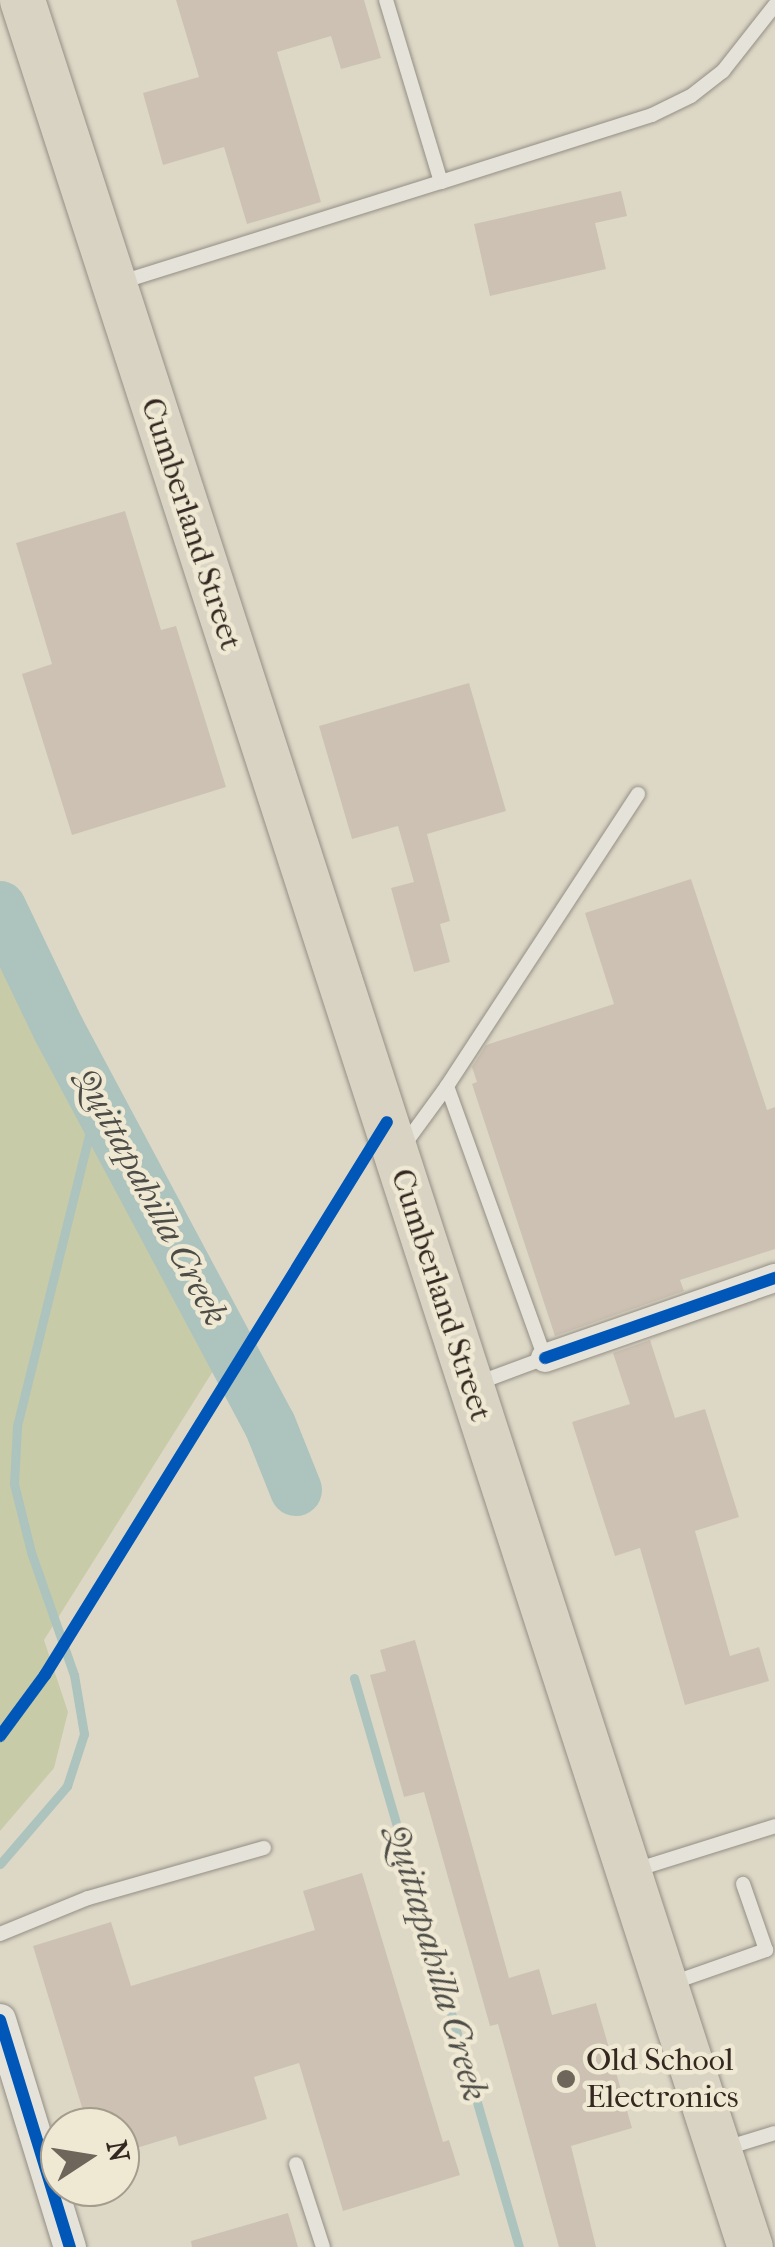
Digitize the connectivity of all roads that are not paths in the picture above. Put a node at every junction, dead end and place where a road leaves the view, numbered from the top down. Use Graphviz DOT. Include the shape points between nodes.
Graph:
graph roads {
  1 [pos="22,0"];
  2 [pos="386,0"];
  3 [pos="775,5"];
  4 [pos="441,182"];
  5 [pos="112,285"];
  6 [pos="638,794"];
  7 [pos="447,1086"];
  8 [pos="397,1156"];
  9 [pos="775,1278"];
  10 [pos="545,1358"];
  11 [pos="470,1386"];
  12 [pos="775,1826"];
  13 [pos="264,1848"];
  14 [pos="629,1872"];
  15 [pos="743,1884"];
  16 [pos="0,1934"];
  17 [pos="667,1985"];
  18 [pos="0,2020"];
  19 [pos="775,2133"];
  20 [pos="720,2150"];
  21 [pos="296,2164"];
  22 [pos="70,2247"];
  23 [pos="324,2247"];
  24 [pos="750,2247"];
  1 -- 5 [label="highway, Cumberland Street"];
  2 -- 4 [label="lane"];
  3 -- 4 [label="lane" via="723,72 691,96 652,115"];
  4 -- 5 [label="lane"];
  5 -- 8 [label="highway, Cumberland Street"];
  6 -- 7 [label="lane"];
  7 -- 8 [label="lane"];
  7 -- 10 [label="lane"];
  8 -- 11 [label="highway, Cumberland Street"];
  9 -- 10 [label="street"];
  10 -- 11 [label="lane"];
  11 -- 14 [label="highway, Cumberland Street"];
  12 -- 14 [label="lane"];
  13 -- 16 [label="lane" via="88,1898"];
  14 -- 17 [label="highway, Cumberland Street"];
  15 -- 17 [label="lane" via="766,1950"];
  17 -- 20 [label="highway, Cumberland Street"];
  18 -- 22 [label="street"];
  19 -- 20 [label="lane"];
  20 -- 24 [label="highway, Cumberland Street"];
  21 -- 23 [label="lane"];
}
